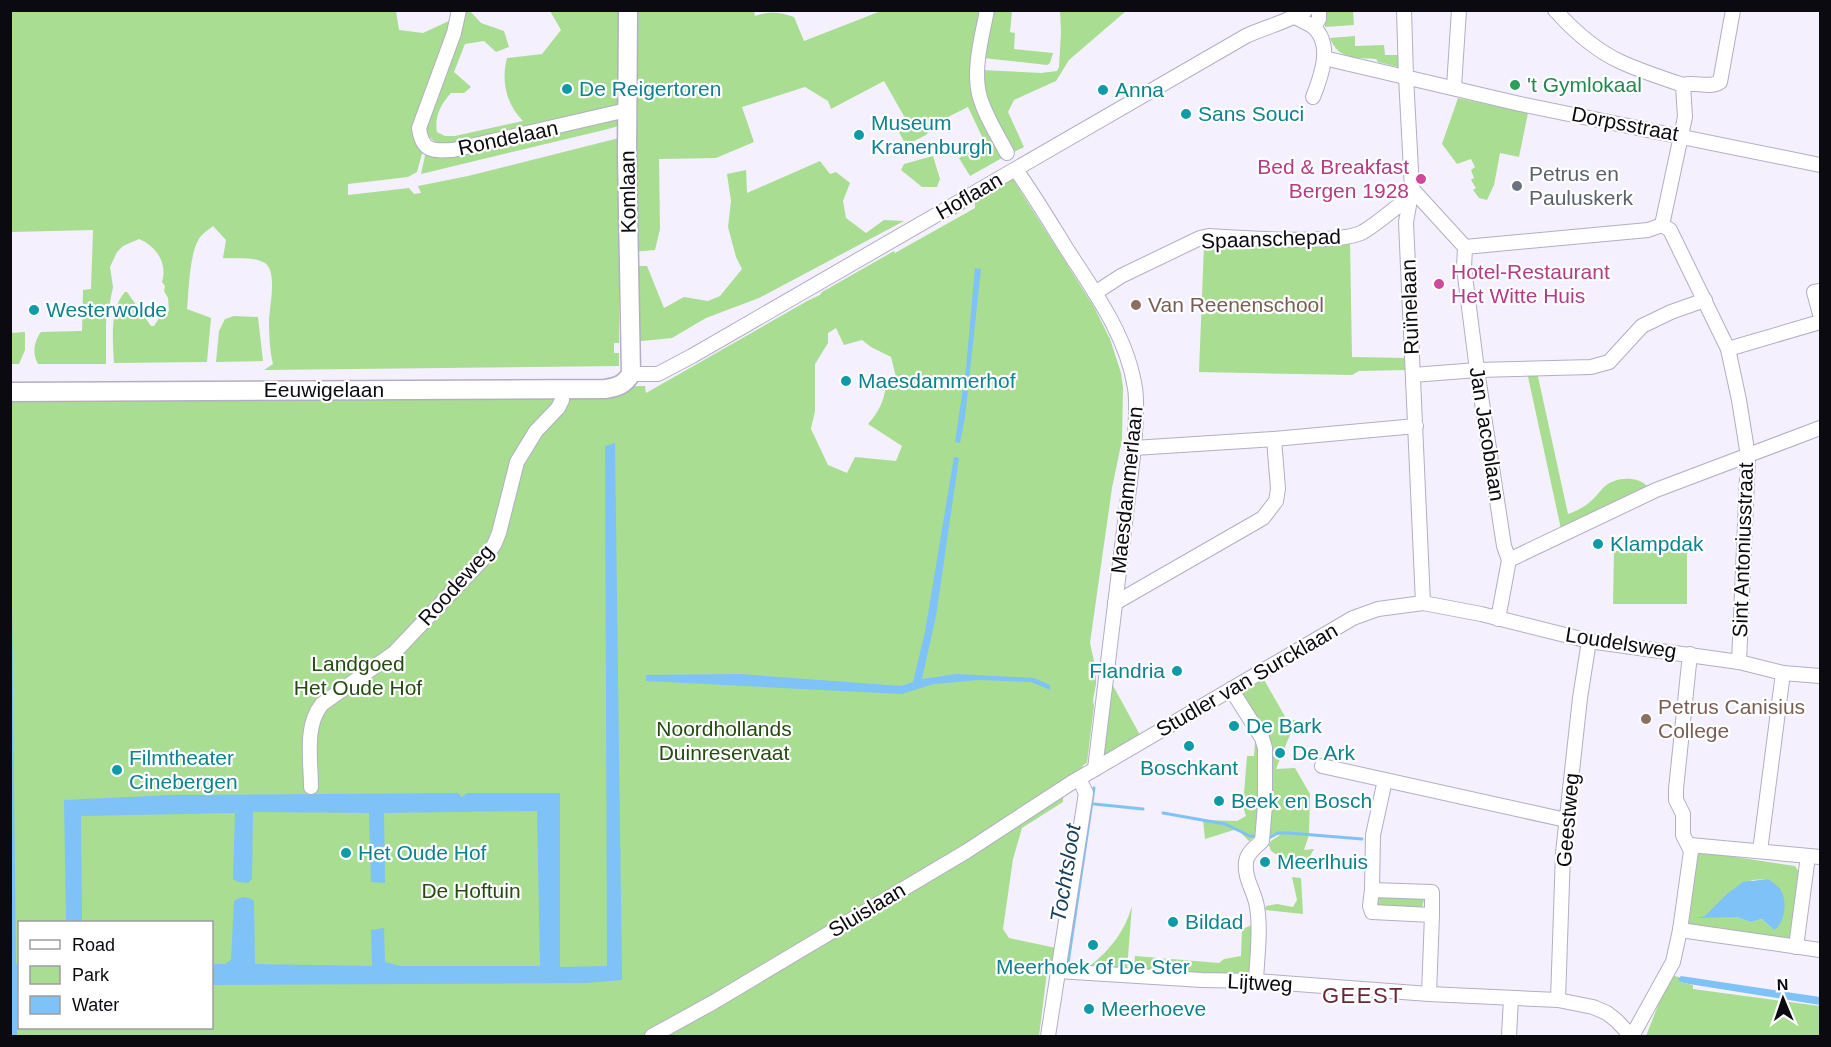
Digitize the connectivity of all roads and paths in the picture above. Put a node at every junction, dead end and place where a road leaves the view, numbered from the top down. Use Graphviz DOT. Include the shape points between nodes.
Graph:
graph roads {
  1 [pos="459,10"];
  2 [pos="628,10"];
  3 [pos="987,10"];
  4 [pos="1319,10"];
  5 [pos="1404,10"];
  6 [pos="1459,10"];
  7 [pos="1555,10"];
  8 [pos="1733,10"];
  9 [pos="1301,14"];
  10 [pos="1314,27"];
  11 [pos="1324,58"];
  12 [pos="1406,77"];
  13 [pos="1683,85"];
  14 [pos="1454,87"];
  15 [pos="1313,97"];
  16 [pos="627,110"];
  17 [pos="1681,135"];
  18 [pos="1007,153"];
  19 [pos="1821,165"];
  20 [pos="1016,170"];
  21 [pos="1412,193"];
  22 [pos="1662,225"];
  23 [pos="1465,247"];
  24 [pos="1821,291"];
  25 [pos="1095,293"];
  26 [pos="1705,300"];
  27 [pos="1821,314"];
  28 [pos="1821,322"];
  29 [pos="1728,349"];
  30 [pos="1477,370"];
  31 [pos="631,374"];
  32 [pos="1413,375"];
  33 [pos="562,388"];
  34 [pos="10,392"];
  35 [pos="1416,426"];
  36 [pos="1821,428"];
  37 [pos="1274,439"];
  38 [pos="1134,448"];
  39 [pos="1748,456"];
  40 [pos="1509,560"];
  41 [pos="1115,603"];
  42 [pos="1423,603"];
  43 [pos="1498,619"];
  44 [pos="1589,641"];
  45 [pos="1690,654"];
  46 [pos="1739,662"];
  47 [pos="1784,673"];
  48 [pos="1821,676"];
  49 [pos="1231,689"];
  50 [pos="1322,766"];
  51 [pos="1095,769"];
  52 [pos="1079,778"];
  53 [pos="1384,780"];
  54 [pos="311,788"];
  55 [pos="1566,820"];
  56 [pos="1689,844"];
  57 [pos="1760,851"];
  58 [pos="1814,857"];
  59 [pos="1372,890"];
  60 [pos="1432,915"];
  61 [pos="1680,930"];
  62 [pos="1796,947"];
  63 [pos="1821,950"];
  64 [pos="1057,971"];
  65 [pos="1257,981"];
  66 [pos="1429,994"];
  67 [pos="1511,999"];
  68 [pos="1558,1000"];
  69 [pos="652,1036"];
  70 [pos="1048,1036"];
  71 [pos="1509,1036"];
  72 [pos="1632,1036"];
  1 -- 16 [label="street, Rondelaan" via="419,128 425,146 434,151 453,150"];
  2 -- 16 [label="main road, Komlaan"];
  3 -- 18 [label="street" via="978,87 984,110"];
  4 -- 10 [label="street"];
  5 -- 12 [label="street, Ruïnelaan"];
  6 -- 14 [label="street"];
  7 -- 13 [label="street" via="1574,30 1620,62"];
  8 -- 13 [label="street" via="1720,82"];
  9 -- 10 [label="street"];
  9 -- 20 [label="street, Hoflaan" via="1246,36"];
  10 -- 11 [label="street" via="1324,48"];
  11 -- 12 [label="street, Dorpsstraat"];
  11 -- 15 [label="street"];
  12 -- 14 [label="street, Dorpsstraat"];
  12 -- 21 [label="street, Ruïnelaan"];
  13 -- 17 [label="street" via="1685,117"];
  14 -- 17 [label="street, Dorpsstraat"];
  16 -- 31 [label="main road, Komlaan"];
  17 -- 19 [label="street, Dorpsstraat"];
  17 -- 22 [label="street"];
  20 -- 25 [label="street, Maesdammerlaan"];
  20 -- 31 [label="street, Hoflaan" via="692,356 658,374"];
  21 -- 23 [label="street"];
  21 -- 25 [label="street, Spaanschepad" via="1351,237 1209,236 1121,276"];
  21 -- 32 [label="street, Ruïnelaan" via="1406,222"];
  22 -- 23 [label="street" via="1648,230"];
  22 -- 26 [label="street, Sint Antoniusstraat" via="1670,230"];
  23 -- 30 [label="street, Jan Jacoblaan" via="1464,268"];
  24 -- 27 [label="street" via="1814,292"];
  25 -- 38 [label="street, Maesdammerlaan" via="1131,370 1137,408"];
  26 -- 29 [label="street, Sint Antoniusstraat"];
  26 -- 30 [label="street" via="1642,326 1609,362 1591,368"];
  28 -- 29 [label="street"];
  29 -- 39 [label="street, Sint Antoniusstraat"];
  30 -- 32 [label="street"];
  30 -- 40 [label="street, Jan Jacoblaan"];
  31 -- 33 [label="main road, Eeuwigelaan" via="619,387"];
  32 -- 35 [label="street, Ruïnelaan"];
  33 -- 34 [label="main road, Eeuwigelaan"];
  33 -- 54 [label="street, Roodeweg" via="558,408 536,430 517,462 499,533 483,559 394,652 317,711 310,727"];
  35 -- 37 [label="street"];
  35 -- 42 [label="street, Ruïnelaan"];
  36 -- 39 [label="street"];
  37 -- 38 [label="street"];
  37 -- 41 [label="street" via="1278,489 1276,501 1263,518"];
  38 -- 41 [label="street, Maesdammerlaan"];
  39 -- 40 [label="street" via="1656,490"];
  39 -- 46 [label="street, Sint Antoniusstraat"];
  40 -- 43 [label="street, Jan Jacoblaan"];
  41 -- 51 [label="street, Maesdammerlaan"];
  42 -- 43 [label="street, Loudelsweg"];
  42 -- 49 [label="street, Studler van Surcklaan" via="1378,609 1353,618"];
  43 -- 44 [label="street, Loudelsweg"];
  44 -- 45 [label="street, Loudelsweg"];
  44 -- 55 [label="street, Geestweg"];
  45 -- 46 [label="street, Loudelsweg"];
  45 -- 56 [label="street" via="1676,789 1683,814 1683,835"];
  46 -- 47 [label="street, Loudelsweg"];
  47 -- 48 [label="street, Loudelsweg"];
  47 -- 57 [label="street"];
  49 -- 51 [label="street, Studler van Surcklaan"];
  49 -- 65 [label="street" via="1265,748 1262,837 1246,861 1258,909"];
  50 -- 53 [label="street"];
  51 -- 52 [label="street, Studler van Surcklaan"];
  52 -- 64 [label="street" via="1086,793"];
  52 -- 69 [label="street, Sluislaan" via="967,851"];
  53 -- 55 [label="street"];
  53 -- 59 [label="street" via="1373,835"];
  55 -- 68 [label="street, Geestweg"];
  56 -- 57 [label="street"];
  56 -- 61 [label="street"];
  57 -- 58 [label="street"];
  58 -- 62 [label="street"];
  59 -- 60 [label="street" via="1372,912"];
  59 -- 60 [label="street" via="1432,892"];
  60 -- 66 [label="street"];
  61 -- 62 [label="street"];
  61 -- 72 [label="street" via="1673,962"];
  62 -- 63 [label="street"];
  64 -- 65 [label="street, Lijtweg"];
  64 -- 70 [label="street"];
  65 -- 66 [label="street, Lijtweg"];
  66 -- 67 [label="street, Lijtweg"];
  67 -- 68 [label="street, Lijtweg"];
  67 -- 71 [label="street"];
  68 -- 72 [label="street, Lijtweg" via="1606,1013"];
}
